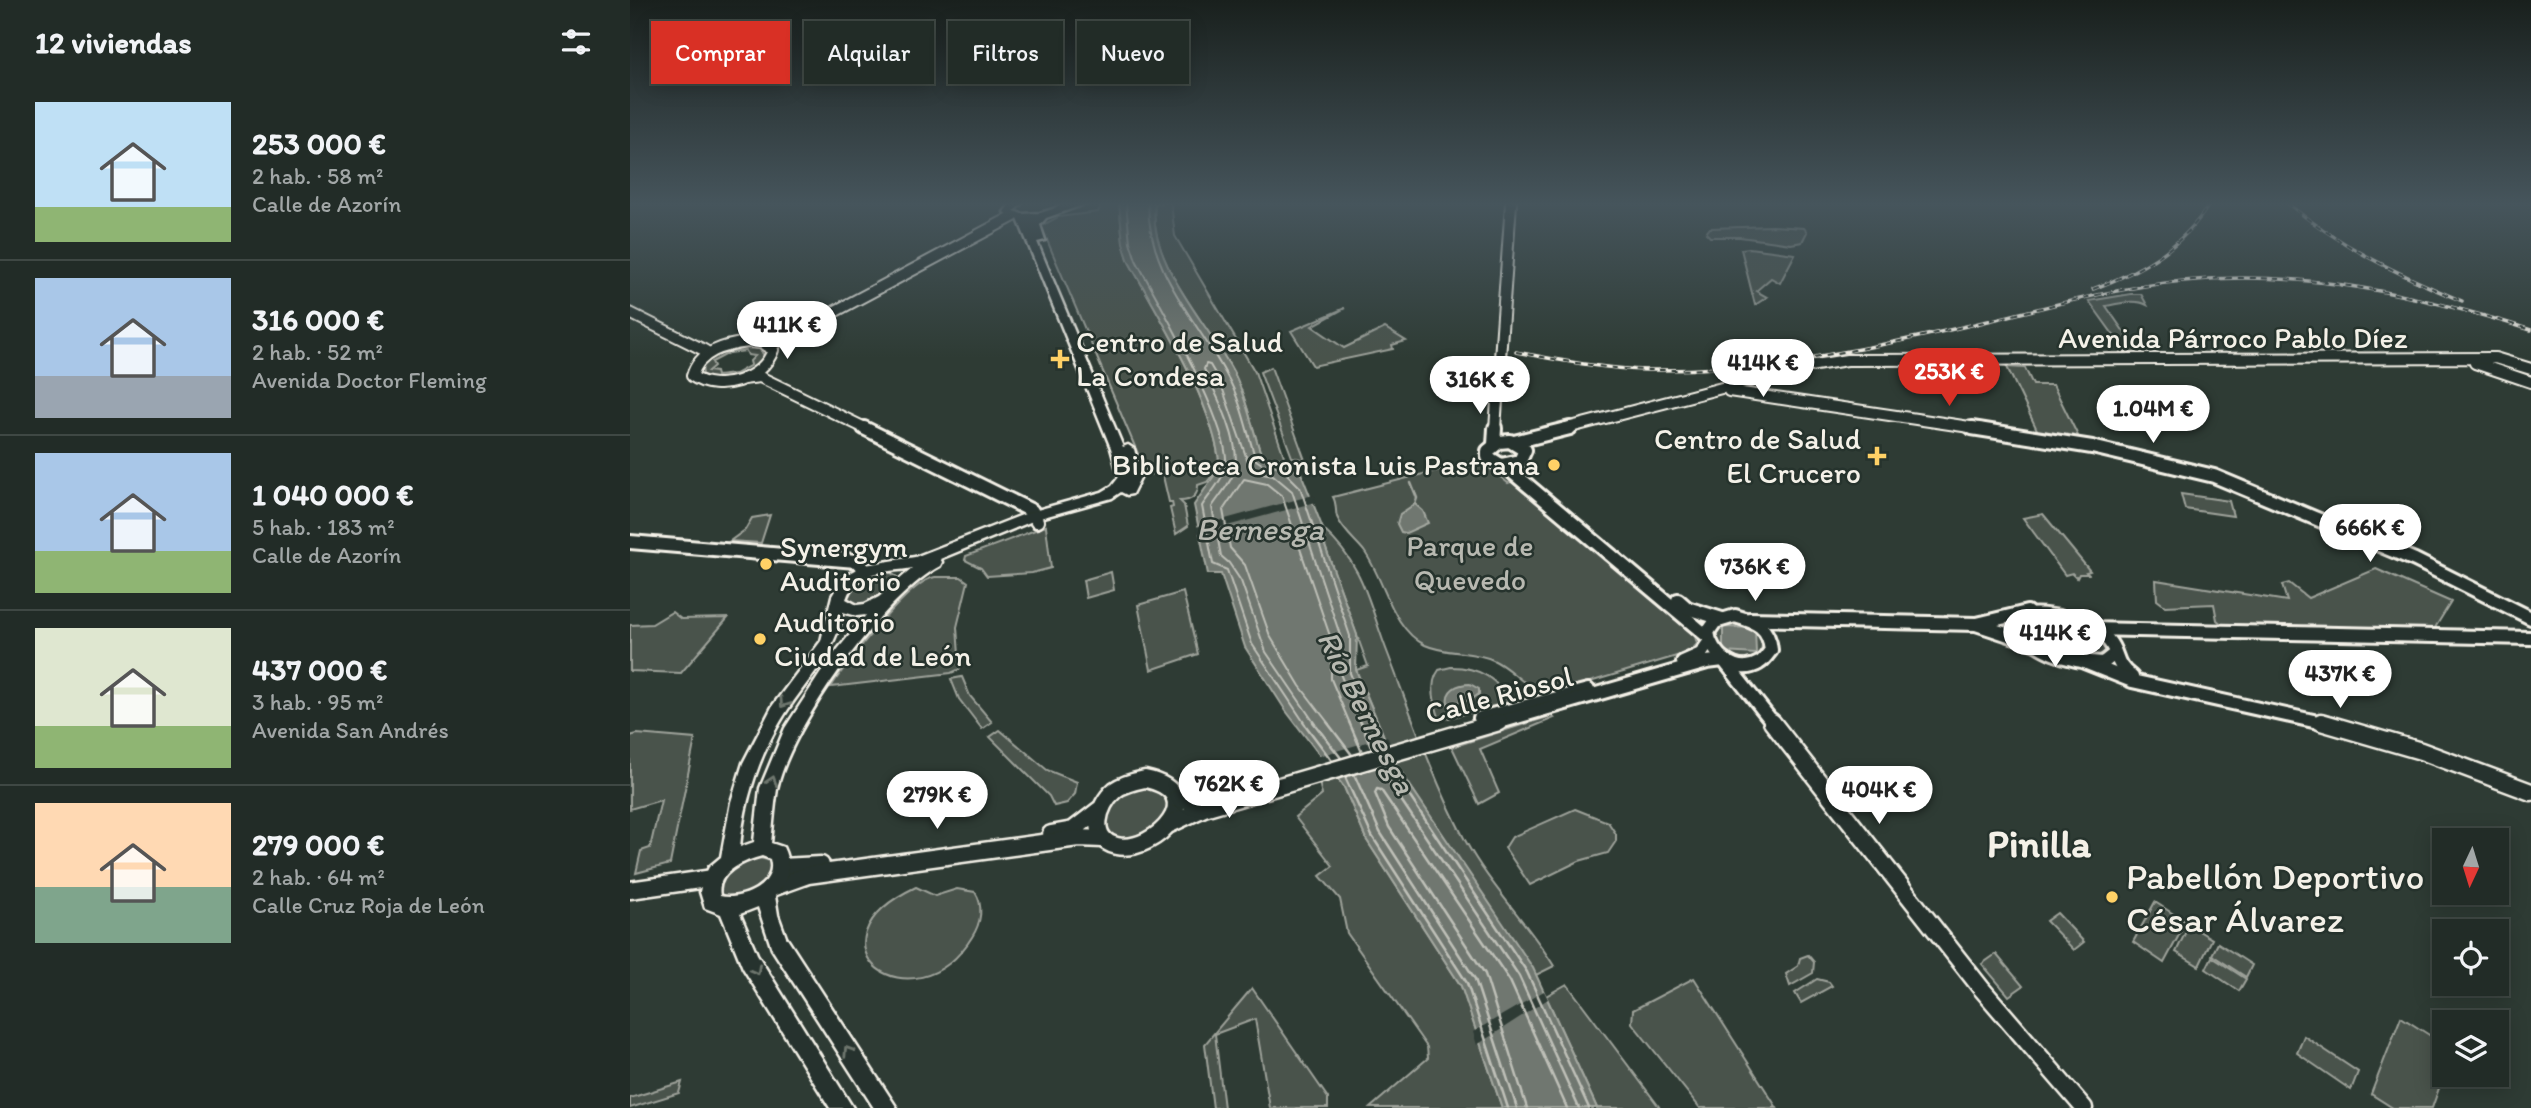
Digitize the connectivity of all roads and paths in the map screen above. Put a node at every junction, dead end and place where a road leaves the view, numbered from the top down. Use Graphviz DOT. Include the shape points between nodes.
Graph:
graph roads {
  1 [pos="942,255"];
  2 [pos="1035,255"];
  3 [pos="1046,255"];
  4 [pos="1509,255"];
  5 [pos="1511,255"];
  6 [pos="630,313"];
  7 [pos="770,346"];
  8 [pos="704,353"];
  9 [pos="2489,364"];
  10 [pos="1805,369"];
  11 [pos="2531,369"];
  12 [pos="1499,370"];
  13 [pos="760,373"];
  14 [pos="2531,383"];
  15 [pos="1733,389"];
  16 [pos="1755,389"];
  17 [pos="1772,398"];
  18 [pos="1802,402"];
  19 [pos="1510,444"];
  20 [pos="1520,462"];
  21 [pos="1505,466"];
  22 [pos="1130,469"];
  23 [pos="2219,484"];
  24 [pos="1036,518"];
  25 [pos="630,542"];
  26 [pos="894,565"];
  27 [pos="863,570"];
  28 [pos="905,582"];
  29 [pos="839,601"];
  30 [pos="886,602"];
  31 [pos="2028,612"];
  32 [pos="1799,618"];
  33 [pos="2531,618"];
  34 [pos="1722,619"];
  35 [pos="1749,619"];
  36 [pos="1976,624"];
  37 [pos="2531,624"];
  38 [pos="2089,629"];
  39 [pos="1770,636"];
  40 [pos="2531,638"];
  41 [pos="1707,640"];
  42 [pos="2039,645"];
  43 [pos="2531,645"];
  44 [pos="2111,648"];
  45 [pos="1724,661"];
  46 [pos="2084,662"];
  47 [pos="1750,665"];
  48 [pos="2138,682"];
  49 [pos="1748,688"];
  50 [pos="1462,727"];
  51 [pos="1275,783"];
  52 [pos="2531,792"];
  53 [pos="1176,799"];
  54 [pos="1099,810"];
  55 [pos="1170,824"];
  56 [pos="1103,839"];
  57 [pos="762,848"];
  58 [pos="730,860"];
  59 [pos="781,867"];
  60 [pos="712,883"];
  61 [pos="630,890"];
  62 [pos="767,891"];
  63 [pos="630,898"];
  64 [pos="728,908"];
  65 [pos="842,1108"];
  66 [pos="886,1108"];
  67 [pos="2084,1108"];
  1 -- 7 [label="main road"];
  2 -- 22 [label="main road"];
  3 -- 22 [label="main road"];
  4 -- 12 [label="main road"];
  5 -- 19 [label="main road" via="1500,433"];
  6 -- 8 [label="main road"];
  7 -- 8 [label="main road" via="742,343"];
  7 -- 13 [label="main road" via="773,355"];
  8 -- 13 [label="main road" via="691,372 699,382 721,384"];
  9 -- 10 [label="main road, Avenida Párroco Pablo Díez" via="1857,363"];
  9 -- 11 [label="main road" via="2502,359"];
  9 -- 14 [label="main road, Avenida Párroco Pablo Díez"];
  10 -- 15 [label="main road"];
  10 -- 16 [label="main road"];
  12 -- 19 [label="main road"];
  13 -- 24 [label="main road"];
  15 -- 16 [label="main road"];
  15 -- 17 [label="main road"];
  15 -- 19 [label="main road" via="1534,442"];
  16 -- 17 [label="main road"];
  17 -- 18 [label="main road"];
  18 -- 23 [label="main road" via="2095,451"];
  19 -- 20 [label="main road" via="1524,457"];
  19 -- 21 [label="main road" via="1488,451 1488,457"];
  20 -- 21 [label="main road"];
  20 -- 34 [label="main road" via="1521,470 1687,608"];
  21 -- 41 [label="main road"];
  22 -- 24 [label="main road" via="1133,484 1121,496"];
  23 -- 33 [label="main road" via="2415,560"];
  23 -- 37 [label="main road" via="2396,557"];
  24 -- 26 [label="main road" via="916,562"];
  24 -- 28 [label="main road" via="928,565"];
  25 -- 27 [label="main road" via="856,561"];
  26 -- 27 [label="main road"];
  26 -- 28 [label="main road" via="904,572"];
  27 -- 29 [label="main road" via="842,587"];
  28 -- 30 [label="main road"];
  29 -- 30 [label="main road" via="855,610"];
  29 -- 58 [label="main road, one-way" via="824,647 776,714 752,763"];
  57 -- 30 [label="main road, one-way" via="769,788 791,733 834,664"];
  31 -- 36 [label="main road"];
  31 -- 38 [label="main road" via="2045,613"];
  31 -- 42 [label="main road" via="2019,617 2018,625 2022,634"];
  32 -- 35 [label="main road"];
  32 -- 36 [label="main road"];
  32 -- 39 [label="main road"];
  34 -- 35 [label="main road"];
  34 -- 41 [label="main road" via="1712,626"];
  35 -- 39 [label="main road"];
  36 -- 42 [label="main road"];
  38 -- 40 [label="main road"];
  38 -- 44 [label="main road"];
  39 -- 47 [label="main road" via="1768,657"];
  41 -- 45 [label="main road"];
  41 -- 50 [label="main road, Calle Riosol" via="1701,654 1691,660"];
  42 -- 46 [label="main road"];
  43 -- 44 [label="main road" via="2134,636 2117,637"];
  44 -- 46 [label="main road" via="2103,663"];
  44 -- 48 [label="main road" via="2120,668"];
  45 -- 47 [label="main road"];
  45 -- 49 [label="main road"];
  45 -- 50 [label="main road, Calle Riosol" via="1707,662 1571,704"];
  46 -- 48 [label="main road"];
  47 -- 49 [label="main road"];
  48 -- 52 [label="main road" via="2314,720 2421,751"];
  49 -- 67 [label="main road" via="1976,981"];
  50 -- 51 [label="main road, Calle Riosol"];
  51 -- 53 [label="main road, Calle Riosol" via="1203,800"];
  51 -- 55 [label="main road, Calle Riosol"];
  53 -- 54 [label="main road" via="1165,783 1145,779 1115,791"];
  53 -- 55 [label="main road"];
  54 -- 56 [label="main road" via="1098,831"];
  54 -- 59 [label="main road" via="1084,824 1064,832"];
  55 -- 56 [label="main road" via="1153,839 1131,847"];
  56 -- 62 [label="main road" via="1078,838 808,875"];
  57 -- 58 [label="main road"];
  57 -- 59 [label="main road" via="777,853"];
  58 -- 60 [label="main road"];
  59 -- 62 [label="main road"];
  60 -- 61 [label="main road"];
  60 -- 63 [label="main road"];
  60 -- 64 [label="main road" via="712,902"];
  62 -- 64 [label="main road"];
  66 -- 62 [label="main road, one-way" via="779,942 769,915"];
  64 -- 65 [label="main road, one-way" via="750,961"];
}
